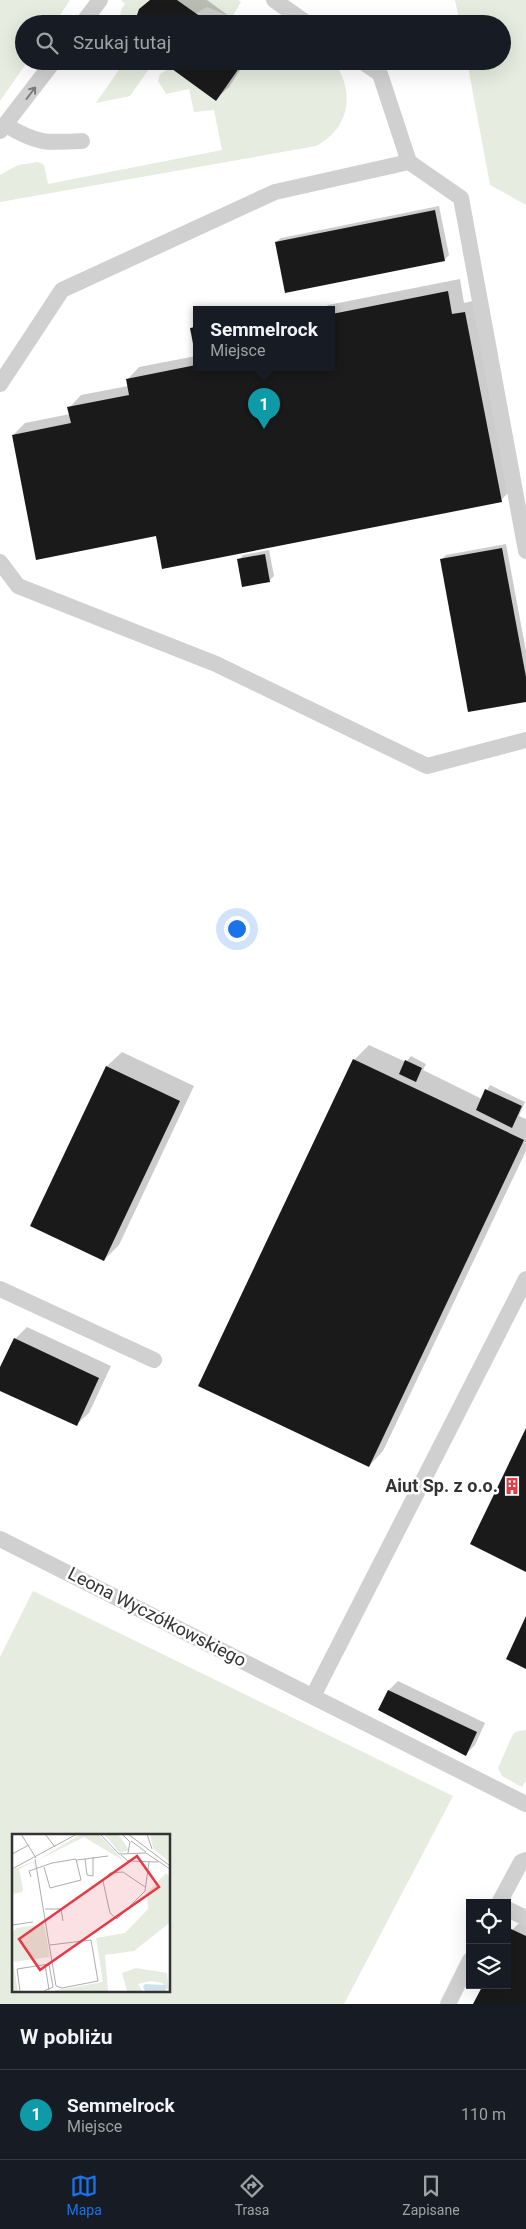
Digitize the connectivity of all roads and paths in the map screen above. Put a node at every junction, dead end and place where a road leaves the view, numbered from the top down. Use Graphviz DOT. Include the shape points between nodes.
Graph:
graph roads {
  1 [pos="100,0"];
  2 [pos="274,0"];
  3 [pos="89,15"];
  4 [pos="295,15"];
  5 [pos="47,70"];
  6 [pos="374,70"];
  7 [pos="3,128"];
  8 [pos="82,141"];
  9 [pos="409,162"];
  10 [pos="0,384"];
  11 [pos="526,551"];
  12 [pos="0,562"];
  13 [pos="526,740"];
  14 [pos="526,1279"];
  15 [pos="0,1289"];
  16 [pos="154,1360"];
  17 [pos="0,1539"];
  18 [pos="313,1696"];
  19 [pos="526,1804"];
  20 [pos="526,1860"];
  21 [pos="501,1899"];
  22 [pos="511,1911"];
  23 [pos="526,1918"];
  24 [pos="466,1968"];
  25 [pos="448,2004"];
  1 -- 3 [label="lane"];
  2 -- 4 [label="lane"];
  7 -- 5 [label="lane, one-way"];
  6 -- 9 [label="lane" via="380,74"];
  7 -- 8 [label="lane" via="49,142"];
  9 -- 10 [label="lane" via="275,192 62,290"];
  9 -- 11 [label="lane" via="462,198"];
  12 -- 13 [label="lane" via="18,586 216,664 427,766"];
  14 -- 18 [label="lane"];
  15 -- 16 [label="lane"];
  17 -- 18 [label="lane, Leona Wyczółkowskiego"];
  18 -- 19 [label="lane, Leona Wyczółkowskiego"];
  20 -- 21 [label="lane" via="521,1862"];
  22 -- 23 [label="lane"];
  24 -- 25 [label="lane"];
}
